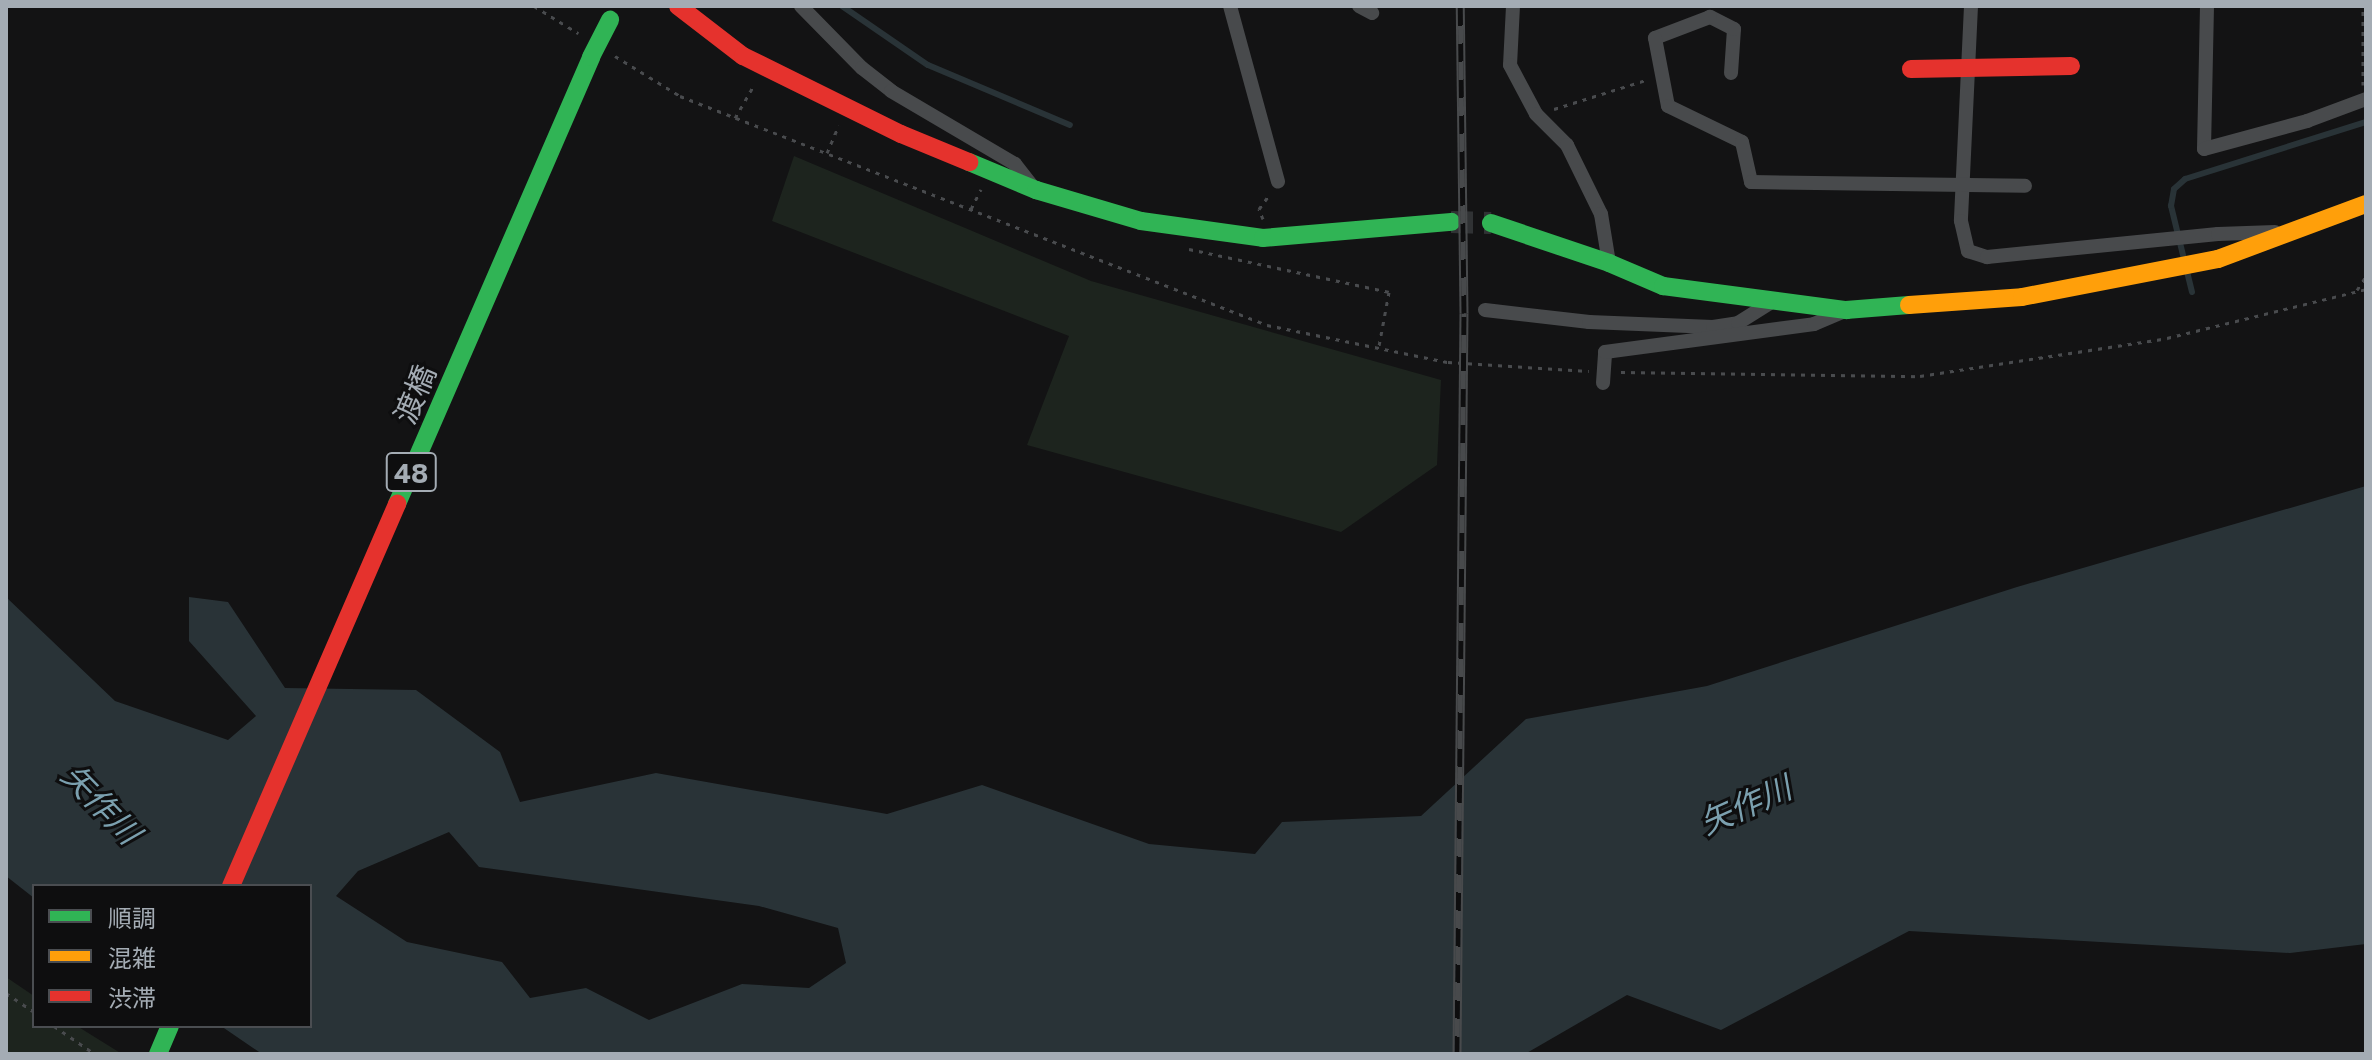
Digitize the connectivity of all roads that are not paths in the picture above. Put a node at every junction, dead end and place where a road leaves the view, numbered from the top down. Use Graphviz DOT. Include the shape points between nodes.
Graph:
graph roads {
  1 [pos="678,6"];
  2 [pos="801,6"];
  3 [pos="1230,6"];
  4 [pos="1513,6"];
  5 [pos="1971,6"];
  6 [pos="2207,6"];
  7 [pos="1710,12"];
  8 [pos="613,13"];
  9 [pos="2071,66"];
  10 [pos="1911,69"];
  11 [pos="1968,70"];
  12 [pos="1731,73"];
  13 [pos="2364,100"];
  14 [pos="1278,182"];
  15 [pos="1963,183"];
  16 [pos="2025,186"];
  17 [pos="1036,190"];
  18 [pos="2366,204"];
  19 [pos="1451,222"];
  20 [pos="1491,223"];
  21 [pos="2291,231"];
  22 [pos="1609,263"];
  23 [pos="1772,302"];
  24 [pos="1485,310"];
  25 [pos="1846,310"];
  26 [pos="1603,377"];
  27 [pos="232,884"];
  28 [pos="169,1028"];
  29 [pos="158,1054"];
  1 -- 17 [label="street" via="743,56 901,134"];
  2 -- 17 [label="street" via="872,76 1015,164"];
  3 -- 14 [label="street"];
  4 -- 22 [label="street" via="1510,65 1536,114 1567,145 1601,214"];
  5 -- 11 [label="street"];
  6 -- 13 [label="street" via="2204,149"];
  7 -- 12 [label="street" via="1734,29"];
  7 -- 15 [label="street" via="1655,38 1668,106 1742,142 1751,182"];
  8 -- 27 [label="street, 渡橋 / 48, bridge" via="589,48"];
  9 -- 11 [label="street"];
  10 -- 11 [label="street"];
  11 -- 15 [label="street"];
  15 -- 16 [label="street"];
  15 -- 21 [label="street" via="1961,221 1968,251 1987,257"];
  17 -- 19 [label="street" via="1141,221 1270,237"];
  18 -- 21 [label="street"];
  20 -- 22 [label="street"];
  21 -- 25 [label="street" via="2218,259 2022,297"];
  22 -- 23 [label="street" via="1663,286"];
  23 -- 24 [label="street" via="1738,323 1713,327 1589,322"];
  23 -- 25 [label="street"];
  25 -- 26 [label="street" via="1814,324 1605,352"];
  28 -- 29 [label="street"];
}
